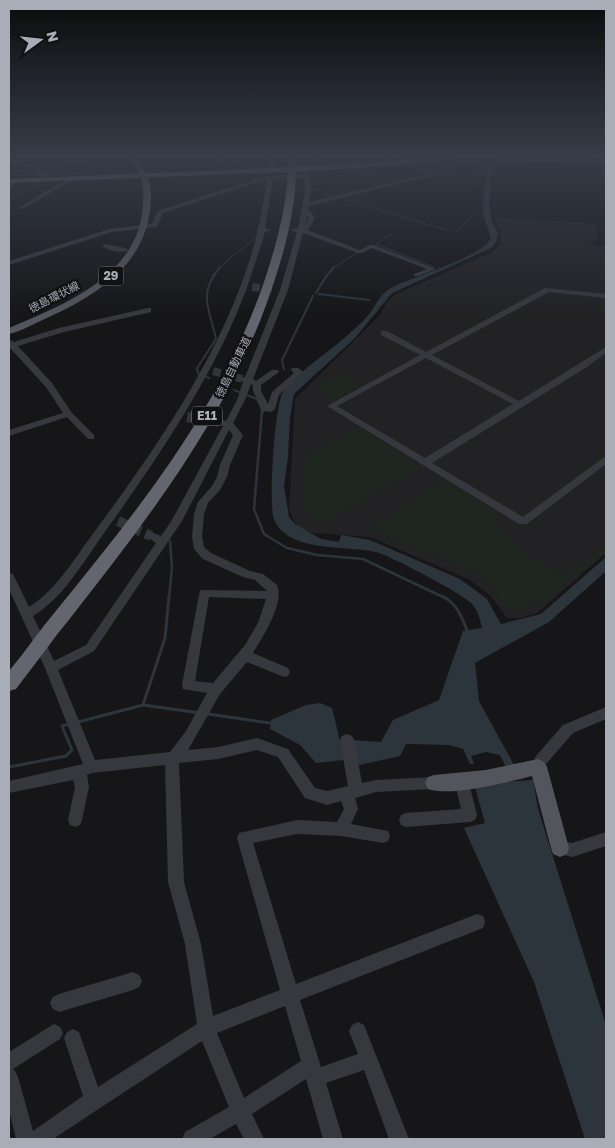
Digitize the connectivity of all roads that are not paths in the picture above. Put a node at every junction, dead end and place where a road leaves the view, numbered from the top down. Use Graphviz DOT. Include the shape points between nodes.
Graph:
graph roads {
  1 [pos="146,211"];
  2 [pos="164,211"];
  3 [pos="267,211"];
  4 [pos="289,211"];
  5 [pos="305,211"];
  6 [pos="141,228"];
  7 [pos="293,230"];
  8 [pos="302,230"];
  9 [pos="105,246"];
  10 [pos="126,250"];
  11 [pos="9,263"];
  12 [pos="416,275"];
  13 [pos="275,289"];
  14 [pos="284,290"];
  15 [pos="606,296"];
  16 [pos="148,310"];
  17 [pos="9,326"];
  18 [pos="9,331"];
  19 [pos="384,333"];
  20 [pos="11,347"];
  21 [pos="606,349"];
  22 [pos="428,355"];
  23 [pos="295,370"];
  24 [pos="275,372"];
  25 [pos="246,381"];
  26 [pos="257,384"];
  27 [pos="518,404"];
  28 [pos="68,414"];
  29 [pos="224,423"];
  30 [pos="9,433"];
  31 [pos="91,437"];
  32 [pos="606,460"];
  33 [pos="424,463"];
  34 [pos="151,536"];
  35 [pos="163,542"];
  36 [pos="9,576"];
  37 [pos="12,591"];
  38 [pos="274,595"];
  39 [pos="26,615"];
  40 [pos="244,655"];
  41 [pos="51,668"];
  42 [pos="284,672"];
  43 [pos="9,684"];
  44 [pos="216,688"];
  45 [pos="203,712"];
  46 [pos="606,713"];
  47 [pos="347,740"];
  48 [pos="172,759"];
  49 [pos="538,767"];
  50 [pos="85,769"];
  51 [pos="462,782"];
  52 [pos="434,783"];
  53 [pos="9,787"];
  54 [pos="351,791"];
  55 [pos="75,820"];
  56 [pos="406,820"];
  57 [pos="341,829"];
  58 [pos="383,836"];
  59 [pos="606,839"];
  60 [pos="560,848"];
  61 [pos="477,922"];
  62 [pos="134,981"];
  63 [pos="290,996"];
  64 [pos="59,1003"];
  65 [pos="206,1028"];
  66 [pos="358,1031"];
  67 [pos="54,1033"];
  68 [pos="72,1038"];
  69 [pos="368,1059"];
  70 [pos="9,1062"];
  71 [pos="313,1071"];
  72 [pos="9,1077"];
  73 [pos="94,1101"];
  74 [pos="240,1111"];
  75 [pos="26,1139"];
  76 [pos="38,1139"];
  77 [pos="192,1139"];
  78 [pos="254,1139"];
  79 [pos="332,1139"];
  80 [pos="399,1139"];
  1 -- 6 [label="main road, 徳島環状線 / 29"];
  2 -- 6 [label="street" via="160,212 156,225"];
  3 -- 39 [label="street" via="265,230 248,286 183,417 114,519 36,610"];
  4 -- 43 [label="highway, 徳島自動車道 / E11" via="271,278 239,358 217,401 148,506"];
  5 -- 8 [label="street"];
  6 -- 10 [label="main road, 徳島環状線 / 29"];
  6 -- 11 [label="street" via="118,229"];
  6 -- 18 [label="main road, 徳島環状線 / 29" via="139,242 130,256 106,280 67,304"];
  7 -- 8 [label="street"];
  8 -- 12 [label="street" via="360,252 372,246 433,269"];
  8 -- 14 [label="street"];
  9 -- 10 [label="street"];
  10 -- 17 [label="main road, 徳島環状線 / 29" via="98,279 82,290"];
  13 -- 14 [label="street"];
  14 -- 25 [label="street"];
  15 -- 22 [label="street" via="548,290"];
  16 -- 20 [label="street" via="62,330"];
  19 -- 22 [label="street"];
  20 -- 28 [label="street" via="50,386"];
  21 -- 27 [label="street"];
  22 -- 27 [label="street"];
  22 -- 33 [label="street" via="330,406"];
  23 -- 26 [label="street" via="298,372 275,394 271,409 266,409"];
  24 -- 26 [label="street"];
  25 -- 26 [label="street"];
  25 -- 29 [label="street" via="241,400"];
  27 -- 33 [label="street"];
  28 -- 30 [label="street"];
  28 -- 31 [label="street"];
  29 -- 35 [label="street" via="177,521"];
  29 -- 38 [label="street" via="238,435 222,477 203,502 197,537 199,549 207,556 259,577 273,588"];
  32 -- 33 [label="street" via="523,522"];
  34 -- 35 [label="street"];
  35 -- 41 [label="street" via="90,648"];
  36 -- 37 [label="street"];
  37 -- 39 [label="street"];
  38 -- 40 [label="street" via="270,610"];
  38 -- 44 [label="street" via="204,593 188,685"];
  39 -- 41 [label="street"];
  40 -- 42 [label="street"];
  40 -- 44 [label="street"];
  41 -- 50 [label="street" via="73,724"];
  44 -- 45 [label="street"];
  45 -- 48 [label="street" via="182,750"];
  46 -- 49 [label="street" via="568,729"];
  47 -- 54 [label="street" via="352,767"];
  48 -- 50 [label="street"];
  48 -- 54 [label="street" via="257,744 283,753 310,793 327,798"];
  48 -- 65 [label="street" via="176,882 192,944"];
  49 -- 51 [label="main road"];
  49 -- 60 [label="main road"];
  50 -- 53 [label="street"];
  50 -- 55 [label="street"];
  51 -- 52 [label="main road"];
  51 -- 56 [label="street" via="470,815"];
  52 -- 54 [label="street" via="376,786"];
  54 -- 57 [label="street" via="351,809"];
  57 -- 58 [label="street"];
  57 -- 63 [label="street" via="297,827 244,838"];
  59 -- 60 [label="street" via="572,850"];
  61 -- 63 [label="street"];
  62 -- 64 [label="street"];
  63 -- 65 [label="street"];
  63 -- 71 [label="street"];
  65 -- 73 [label="street"];
  65 -- 74 [label="street"];
  66 -- 69 [label="street"];
  67 -- 70 [label="street"];
  68 -- 73 [label="street"];
  69 -- 71 [label="street"];
  69 -- 80 [label="street"];
  71 -- 74 [label="street"];
  71 -- 79 [label="street"];
  72 -- 75 [label="street"];
  73 -- 76 [label="street"];
  74 -- 77 [label="street"];
  74 -- 78 [label="street"];
}
